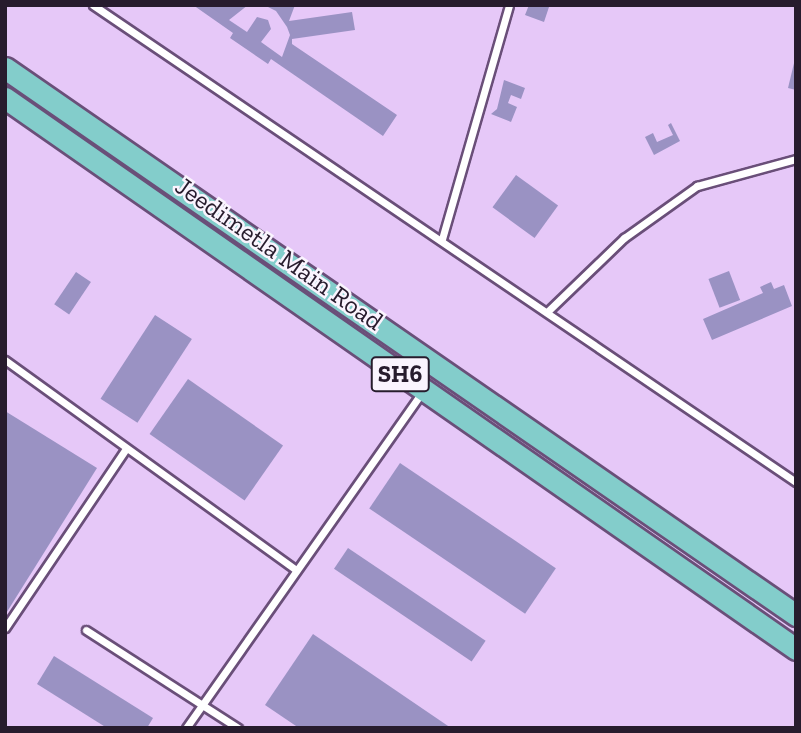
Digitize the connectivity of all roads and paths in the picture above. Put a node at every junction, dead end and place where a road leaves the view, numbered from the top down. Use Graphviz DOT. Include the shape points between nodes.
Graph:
graph roads {
  1 [pos="93,5"];
  2 [pos="509,5"];
  3 [pos="5,68"];
  4 [pos="5,98"];
  5 [pos="796,159"];
  6 [pos="442,239"];
  7 [pos="547,312"];
  8 [pos="5,360"];
  9 [pos="423,390"];
  10 [pos="125,450"];
  11 [pos="796,482"];
  12 [pos="296,570"];
  13 [pos="796,615"];
  14 [pos="5,628"];
  15 [pos="86,630"];
  16 [pos="796,649"];
  17 [pos="203,704"];
  18 [pos="186,728"];
  19 [pos="237,728"];
  1 -- 6 [label="lane"];
  2 -- 6 [label="lane"];
  3 -- 13 [label="main road, Jeedimetla Main Road / SH6"];
  4 -- 9 [label="main road, Jeedimetla Main Road / SH6"];
  5 -- 7 [label="lane" via="697,186 624,238"];
  6 -- 7 [label="lane"];
  7 -- 11 [label="lane"];
  8 -- 10 [label="lane"];
  9 -- 12 [label="lane"];
  9 -- 16 [label="main road, Jeedimetla Main Road / SH6"];
  10 -- 12 [label="lane"];
  10 -- 14 [label="lane"];
  12 -- 17 [label="lane"];
  15 -- 17 [label="lane"];
  17 -- 18 [label="lane"];
  17 -- 19 [label="lane"];
}
